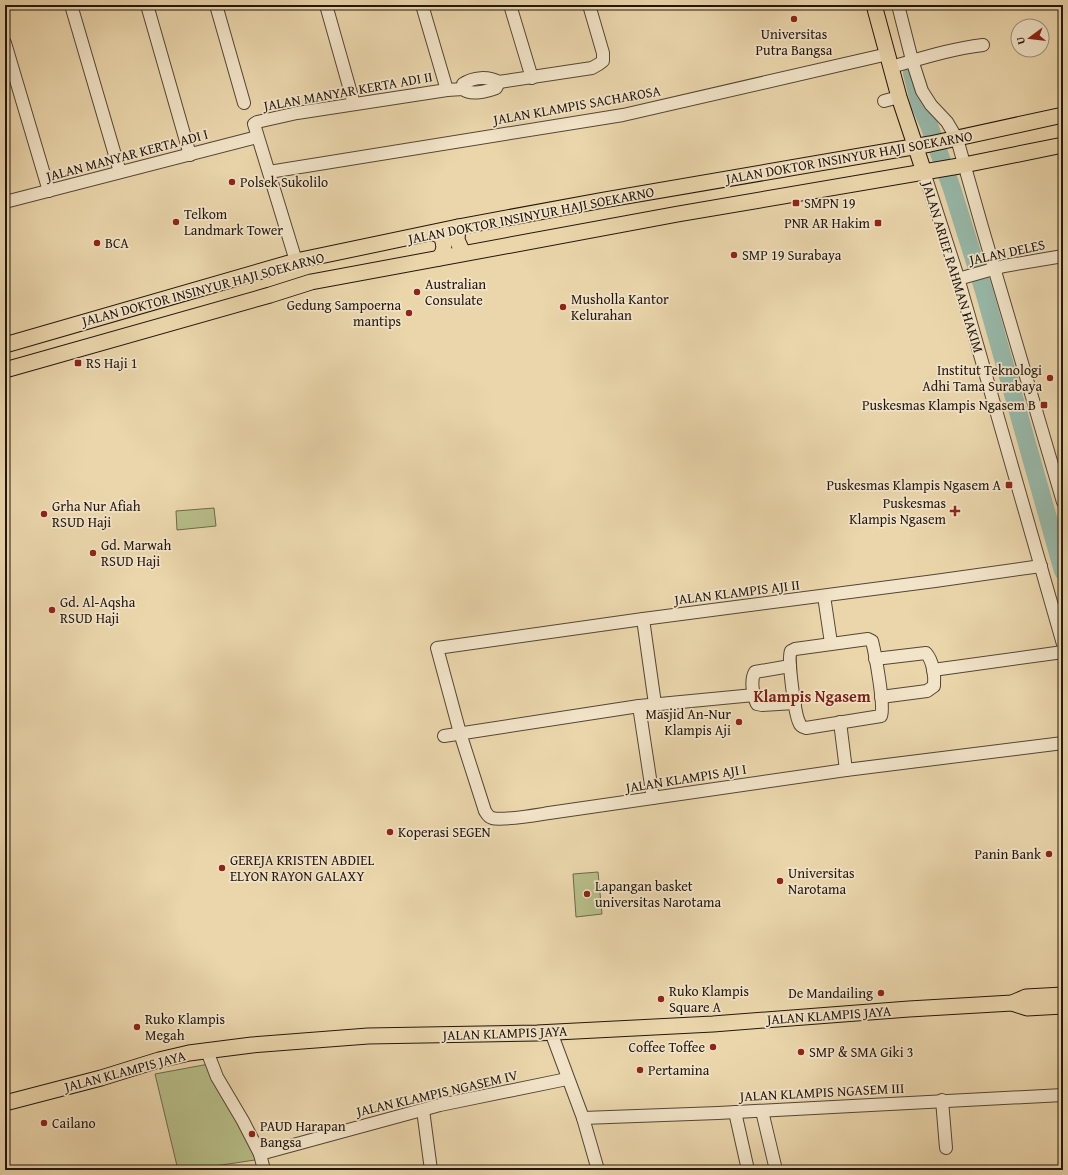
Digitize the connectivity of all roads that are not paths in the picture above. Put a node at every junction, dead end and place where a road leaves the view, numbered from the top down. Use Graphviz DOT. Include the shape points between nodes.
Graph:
graph roads {
  1 [pos="71,5"];
  2 [pos="147,5"];
  3 [pos="216,5"];
  4 [pos="326,5"];
  5 [pos="422,5"];
  6 [pos="510,5"];
  7 [pos="588,5"];
  8 [pos="874,5"];
  9 [pos="898,5"];
  10 [pos="5,43"];
  11 [pos="983,45"];
  12 [pos="911,61"];
  13 [pos="892,62"];
  14 [pos="532,78"];
  15 [pos="447,90"];
  16 [pos="899,97"];
  17 [pos="884,101"];
  18 [pos="244,103"];
  19 [pos="354,104"];
  20 [pos="1063,115"];
  21 [pos="257,137"];
  22 [pos="954,140"];
  23 [pos="923,145"];
  24 [pos="1063,145"];
  25 [pos="190,154"];
  26 [pos="962,165"];
  27 [pos="930,171"];
  28 [pos="120,172"];
  29 [pos="269,172"];
  30 [pos="49,191"];
  31 [pos="5,202"];
  32 [pos="458,227"];
  33 [pos="434,233"];
  34 [pos="463,253"];
  35 [pos="1063,256"];
  36 [pos="439,258"];
  37 [pos="296,261"];
  38 [pos="990,270"];
  39 [pos="962,278"];
  40 [pos="5,345"];
  41 [pos="5,370"];
  42 [pos="1063,502"];
  43 [pos="1041,566"];
  44 [pos="824,596"];
  45 [pos="643,619"];
  46 [pos="830,643"];
  47 [pos="1063,644"];
  48 [pos="437,648"];
  49 [pos="1063,652"];
  50 [pos="875,659"];
  51 [pos="790,666"];
  52 [pos="933,670"];
  53 [pos="754,695"];
  54 [pos="881,697"];
  55 [pos="795,703"];
  56 [pos="655,704"];
  57 [pos="639,706"];
  58 [pos="840,722"];
  59 [pos="460,733"];
  60 [pos="444,736"];
  61 [pos="1063,743"];
  62 [pos="846,770"];
  63 [pos="653,798"];
  64 [pos="1063,995"];
  65 [pos="1012,1003"];
  66 [pos="1063,1006"];
  67 [pos="551,1032"];
  68 [pos="207,1051"];
  69 [pos="568,1079"];
  70 [pos="1063,1095"];
  71 [pos="942,1100"];
  72 [pos="5,1103"];
  73 [pos="423,1110"];
  74 [pos="762,1111"];
  75 [pos="735,1112"];
  76 [pos="583,1118"];
  77 [pos="946,1148"];
  78 [pos="260,1154"];
  79 [pos="264,1170"];
  80 [pos="431,1170"];
  81 [pos="598,1170"];
  82 [pos="748,1170"];
  83 [pos="776,1170"];
  1 -- 28 [label="street"];
  2 -- 25 [label="street"];
  3 -- 18 [label="street"];
  4 -- 19 [label="street"];
  5 -- 15 [label="street"];
  6 -- 14 [label="street"];
  7 -- 14 [label="street" via="603,61 592,68"];
  8 -- 13 [label="main road, JALAN ARIEF RAHMAN HAKIM"];
  9 -- 12 [label="street"];
  10 -- 30 [label="street"];
  11 -- 12 [label="street, JALAN KLAMPIS SACHAROSA" via="959,48"];
  12 -- 13 [label="street, JALAN KLAMPIS SACHAROSA"];
  12 -- 22 [label="street" via="922,90 931,105 947,122"];
  13 -- 16 [label="main road, JALAN ARIEF RAHMAN HAKIM"];
  13 -- 29 [label="street, JALAN KLAMPIS SACHAROSA" via="623,115"];
  14 -- 15 [label="street, JALAN MANYAR KERTA ADI II" via="499,82 496,88 491,90 471,93 463,88"];
  15 -- 19 [label="street, JALAN MANYAR KERTA ADI II"];
  16 -- 17 [label="street"];
  16 -- 23 [label="main road, JALAN ARIEF RAHMAN HAKIM"];
  19 -- 21 [label="street, JALAN MANYAR KERTA ADI II" via="257,122 254,124"];
  20 -- 22 [label="main road, JALAN DOKTOR INSINYUR HAJI SOEKARNO"];
  21 -- 25 [label="street, JALAN MANYAR KERTA ADI I"];
  21 -- 29 [label="street, JALAN MANYAR KERTA ADI II"];
  22 -- 23 [label="main road, JALAN DOKTOR INSINYUR HAJI SOEKARNO"];
  22 -- 26 [label="street"];
  23 -- 27 [label="main road, JALAN ARIEF RAHMAN HAKIM"];
  23 -- 32 [label="main road, JALAN DOKTOR INSINYUR HAJI SOEKARNO"];
  24 -- 26 [label="main road, JALAN DOKTOR INSINYUR HAJI SOEKARNO"];
  25 -- 28 [label="street, JALAN MANYAR KERTA ADI I"];
  26 -- 27 [label="main road, JALAN DOKTOR INSINYUR HAJI SOEKARNO"];
  26 -- 38 [label="street"];
  27 -- 34 [label="main road, JALAN DOKTOR INSINYUR HAJI SOEKARNO"];
  27 -- 39 [label="street, JALAN ARIEF RAHMAN HAKIM"];
  28 -- 30 [label="street, JALAN MANYAR KERTA ADI I"];
  29 -- 37 [label="street, JALAN MANYAR KERTA ADI II"];
  30 -- 31 [label="street, JALAN MANYAR KERTA ADI I"];
  32 -- 33 [label="main road, JALAN DOKTOR INSINYUR HAJI SOEKARNO"];
  32 -- 34 [label="main road" via="457,240"];
  33 -- 36 [label="main road" via="441,236 444,247"];
  33 -- 37 [label="main road, JALAN DOKTOR INSINYUR HAJI SOEKARNO"];
  34 -- 36 [label="main road, JALAN DOKTOR INSINYUR HAJI SOEKARNO"];
  35 -- 38 [label="street, JALAN DELES"];
  36 -- 41 [label="main road, JALAN DOKTOR INSINYUR HAJI SOEKARNO" via="310,282"];
  37 -- 40 [label="main road, JALAN DOKTOR INSINYUR HAJI SOEKARNO"];
  38 -- 39 [label="street, JALAN DELES"];
  38 -- 42 [label="street"];
  39 -- 43 [label="street, JALAN ARIEF RAHMAN HAKIM"];
  43 -- 44 [label="street, JALAN KLAMPIS AJI II"];
  43 -- 47 [label="street, JALAN ARIEF RAHMAN HAKIM"];
  44 -- 45 [label="street, JALAN KLAMPIS AJI II"];
  44 -- 46 [label="street"];
  45 -- 48 [label="street, JALAN KLAMPIS AJI II"];
  45 -- 56 [label="street"];
  46 -- 50 [label="street" via="870,640"];
  46 -- 51 [label="street" via="791,651"];
  48 -- 59 [label="street, JALAN KLAMPIS AJI I"];
  49 -- 52 [label="street"];
  50 -- 52 [label="street" via="926,653"];
  50 -- 54 [label="street"];
  51 -- 53 [label="street" via="755,672"];
  51 -- 55 [label="street"];
  52 -- 54 [label="street" via="934,686 931,689"];
  53 -- 55 [label="street" via="757,704 762,706"];
  53 -- 56 [label="street"];
  54 -- 58 [label="street" via="881,716"];
  55 -- 58 [label="street" via="802,727"];
  56 -- 57 [label="street"];
  57 -- 59 [label="street"];
  57 -- 63 [label="street"];
  58 -- 62 [label="street"];
  59 -- 60 [label="street"];
  59 -- 63 [label="street, JALAN KLAMPIS AJI I" via="485,811 492,818 549,813"];
  61 -- 62 [label="street, JALAN KLAMPIS AJI I"];
  62 -- 63 [label="street, JALAN KLAMPIS AJI I"];
  64 -- 65 [label="main road, JALAN KLAMPIS JAYA" via="1026,997"];
  65 -- 66 [label="main road, JALAN KLAMPIS JAYA" via="1027,1008"];
  65 -- 67 [label="main road, JALAN KLAMPIS JAYA"];
  67 -- 68 [label="main road, JALAN KLAMPIS JAYA" via="368,1036"];
  67 -- 69 [label="street"];
  68 -- 72 [label="main road, JALAN KLAMPIS JAYA" via="159,1060"];
  68 -- 78 [label="street" via="217,1077"];
  69 -- 73 [label="street, JALAN KLAMPIS NGASEM IV"];
  69 -- 76 [label="street"];
  70 -- 71 [label="street, JALAN KLAMPIS NGASEM III"];
  71 -- 74 [label="street, JALAN KLAMPIS NGASEM III"];
  71 -- 77 [label="street"];
  73 -- 78 [label="street, JALAN KLAMPIS NGASEM IV"];
  73 -- 80 [label="street"];
  74 -- 75 [label="street, JALAN KLAMPIS NGASEM III"];
  74 -- 83 [label="street"];
  75 -- 76 [label="street, JALAN KLAMPIS NGASEM III"];
  75 -- 82 [label="street"];
  76 -- 81 [label="street"];
  78 -- 79 [label="street"];
}
